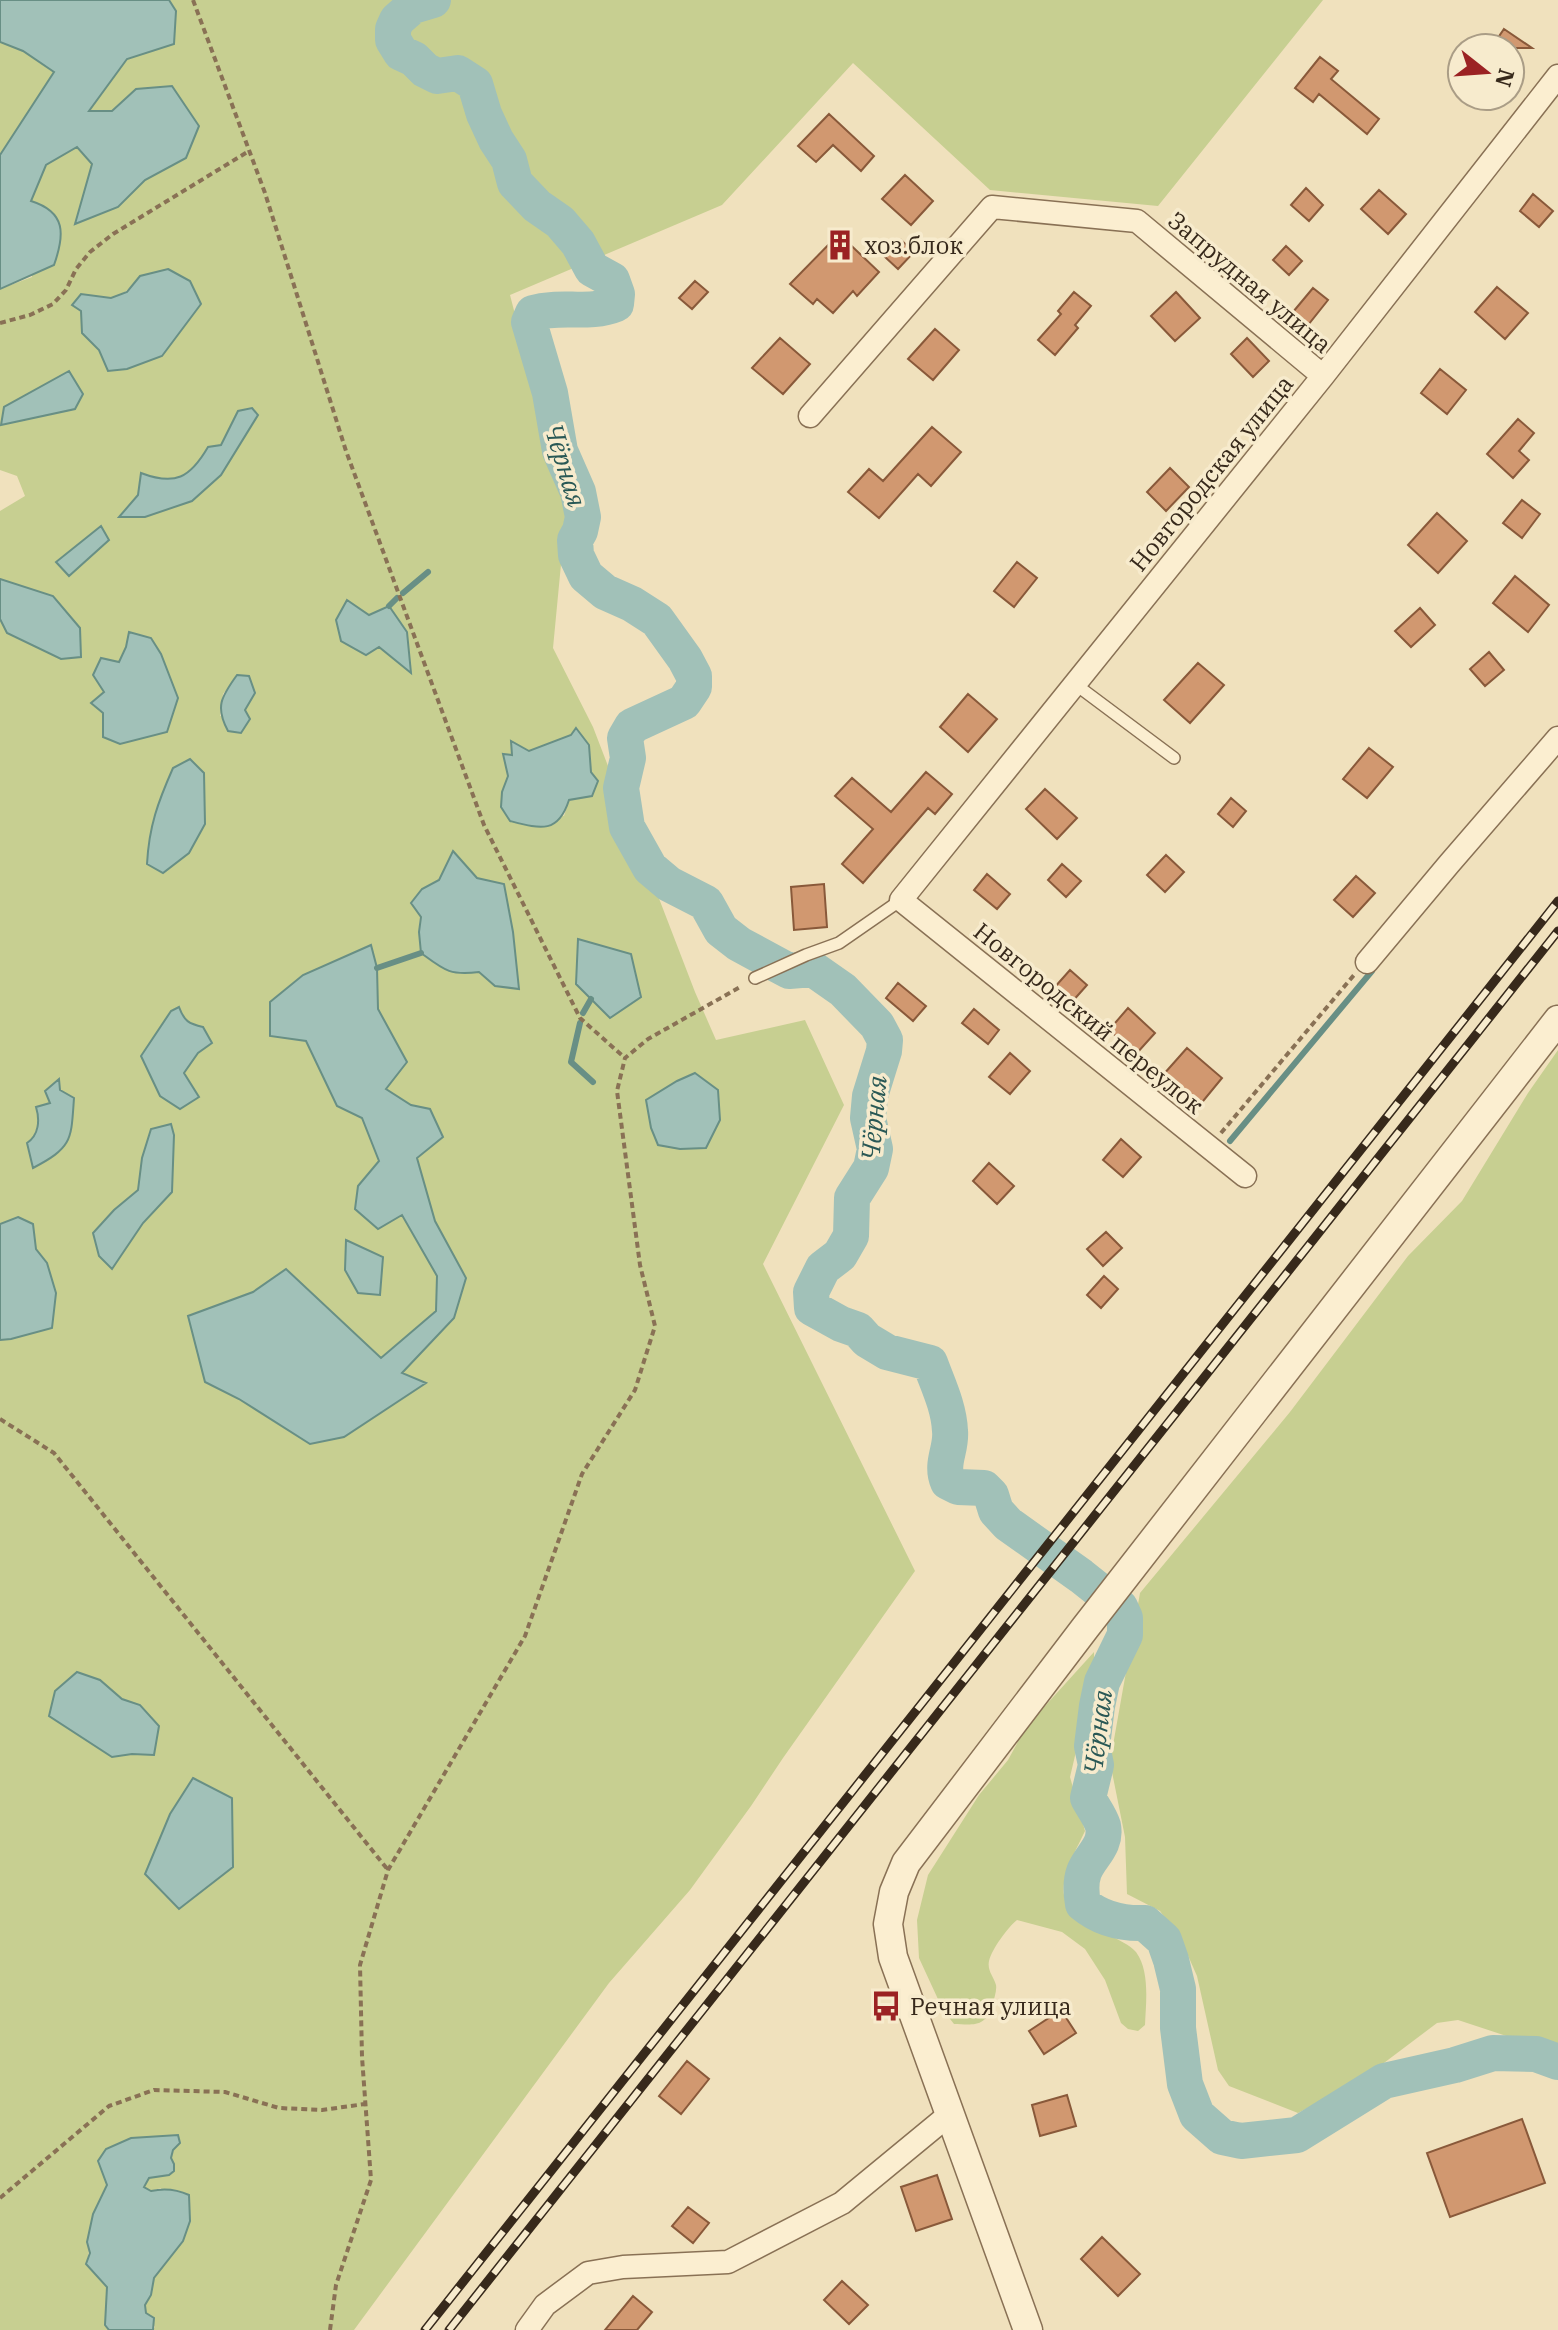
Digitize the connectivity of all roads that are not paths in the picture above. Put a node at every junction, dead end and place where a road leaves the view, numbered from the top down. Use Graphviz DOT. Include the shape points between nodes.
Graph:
graph roads {
  1 [pos="1558,76"];
  2 [pos="1323,376"];
  3 [pos="810,416"];
  4 [pos="1075,684"];
  5 [pos="1558,738"];
  6 [pos="1174,758"];
  7 [pos="901,900"];
  8 [pos="1363,961"];
  9 [pos="755,978"];
  10 [pos="1558,1020"];
  11 [pos="1245,1176"];
  12 [pos="950,2114"];
  13 [pos="527,2330"];
  14 [pos="1028,2330"];
  1 -- 2 [label="street, Новгородская улица"];
  2 -- 3 [label="street, Запрудная улица" via="1137,221 992,207"];
  2 -- 4 [label="street, Новгородская улица"];
  4 -- 6 [label="lane"];
  4 -- 7 [label="street, Новгородская улица"];
  5 -- 8 [label="street"];
  7 -- 9 [label="lane" via="839,943"];
  7 -- 11 [label="street, Новгородский переулок"];
  10 -- 12 [label="street" via="906,1863 888,1924 893,1957"];
  12 -- 13 [label="street" via="842,2203 728,2262 588,2273 545,2305"];
  12 -- 14 [label="street"];
}
